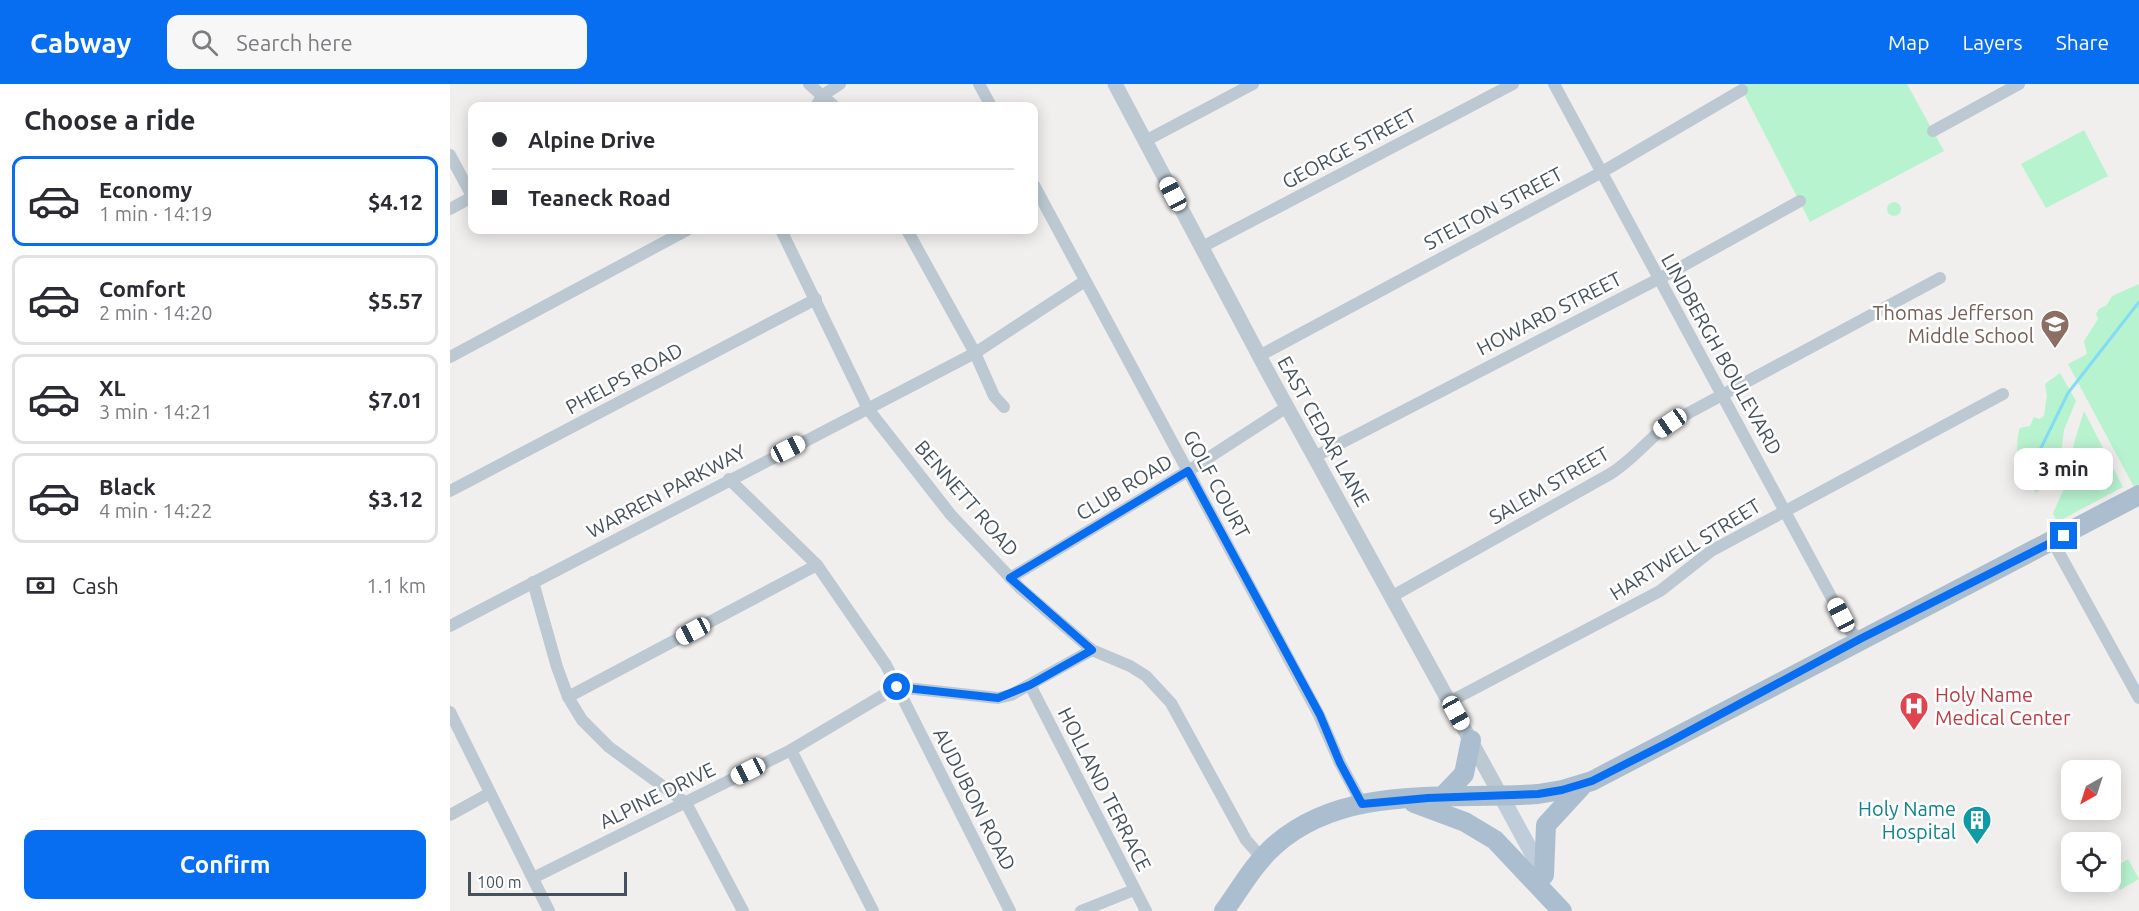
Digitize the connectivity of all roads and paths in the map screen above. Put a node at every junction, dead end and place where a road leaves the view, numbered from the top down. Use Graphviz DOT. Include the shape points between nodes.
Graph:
graph roads {
  1 [pos="809,84"];
  2 [pos="840,84"];
  3 [pos="979,84"];
  4 [pos="1115,84"];
  5 [pos="1253,84"];
  6 [pos="1513,84"];
  7 [pos="1554,84"];
  8 [pos="2019,84"];
  9 [pos="1742,90"];
  10 [pos="823,95"];
  11 [pos="819,102"];
  12 [pos="830,102"];
  13 [pos="989,102"];
  14 [pos="1933,131"];
  15 [pos="1145,141"];
  16 [pos="450,155"];
  17 [pos="1602,172"];
  18 [pos="468,189"];
  19 [pos="1038,193"];
  20 [pos="468,198"];
  21 [pos="1800,201"];
  22 [pos="450,209"];
  23 [pos="680,234"];
  24 [pos="783,234"];
  25 [pos="908,234"];
  26 [pos="1202,248"];
  27 [pos="1659,278"];
  28 [pos="1940,278"];
  29 [pos="1085,281"];
  30 [pos="816,299"];
  31 [pos="975,353"];
  32 [pos="1259,356"];
  33 [pos="450,357"];
  34 [pos="2003,394"];
  35 [pos="1724,396"];
  36 [pos="1004,406"];
  37 [pos="1287,407"];
  38 [pos="868,409"];
  39 [pos="1314,457"];
  40 [pos="1188,471"];
  41 [pos="729,479"];
  42 [pos="450,491"];
  43 [pos="2139,495"];
  44 [pos="1785,511"];
  45 [pos="2053,542"];
  46 [pos="817,566"];
  47 [pos="1010,578"];
  48 [pos="533,582"];
  49 [pos="1391,597"];
  50 [pos="450,626"];
  51 [pos="1860,639"];
  52 [pos="1092,650"];
  53 [pos="1030,685"];
  54 [pos="897,687"];
  55 [pos="568,697"];
  56 [pos="2139,698"];
  57 [pos="1449,702"];
  58 [pos="450,712"];
  59 [pos="1471,740"];
  60 [pos="790,750"];
  61 [pos="1586,783"];
  62 [pos="490,793"];
  63 [pos="1502,796"];
  64 [pos="1442,797"];
  65 [pos="1406,800"];
  66 [pos="686,803"];
  67 [pos="1362,804"];
  68 [pos="450,816"];
  69 [pos="1262,858"];
  70 [pos="1544,875"];
  71 [pos="533,878"];
  72 [pos="1134,890"];
  73 [pos="549,911"];
  74 [pos="743,911"];
  75 [pos="873,911"];
  76 [pos="1010,911"];
  77 [pos="1081,911"];
  78 [pos="1146,911"];
  79 [pos="1224,911"];
  80 [pos="1562,911"];
  1 -- 10 [label="street"];
  2 -- 10 [label="street"];
  3 -- 13 [label="street"];
  4 -- 15 [label="street, EAST CEDAR LANE"];
  5 -- 15 [label="street"];
  6 -- 26 [label="street, GEORGE STREET"];
  7 -- 17 [label="street, LINDBERGH BOULEVARD"];
  8 -- 14 [label="street"];
  9 -- 17 [label="street, STELTON STREET"];
  10 -- 11 [label="street"];
  10 -- 12 [label="street"];
  15 -- 26 [label="street, EAST CEDAR LANE"];
  16 -- 18 [label="street"];
  17 -- 27 [label="street, LINDBERGH BOULEVARD"];
  17 -- 32 [label="street, STELTON STREET"];
  19 -- 29 [label="street, GOLF COURT"];
  20 -- 22 [label="street"];
  21 -- 27 [label="street, HOWARD STREET"];
  23 -- 33 [label="street"];
  24 -- 30 [label="street, BENNETT ROAD"];
  25 -- 31 [label="street"];
  26 -- 32 [label="street, EAST CEDAR LANE"];
  27 -- 35 [label="street, LINDBERGH BOULEVARD"];
  27 -- 39 [label="street, HOWARD STREET"];
  28 -- 35 [label="street, SALEM STREET"];
  29 -- 31 [label="street, WARREN PARKWAY"];
  29 -- 40 [label="street, GOLF COURT"];
  30 -- 38 [label="street, BENNETT ROAD"];
  30 -- 42 [label="street, PHELPS ROAD"];
  31 -- 36 [label="street" via="994,396"];
  31 -- 38 [label="street, WARREN PARKWAY"];
  32 -- 37 [label="street, EAST CEDAR LANE"];
  34 -- 44 [label="street, HARTWELL STREET"];
  35 -- 44 [label="street, LINDBERGH BOULEVARD"];
  35 -- 49 [label="street, SALEM STREET" via="1670,423 1610,474"];
  37 -- 39 [label="street, EAST CEDAR LANE"];
  37 -- 40 [label="street, CLUB ROAD"];
  38 -- 41 [label="street, WARREN PARKWAY"];
  38 -- 47 [label="street, BENNETT ROAD" via="951,515"];
  39 -- 49 [label="street, EAST CEDAR LANE"];
  40 -- 47 [label="street, CLUB ROAD"];
  40 -- 67 [label="street, GOLF COURT" via="1320,715"];
  41 -- 46 [label="street, AUDUBON ROAD"];
  41 -- 48 [label="street, WARREN PARKWAY"];
  43 -- 45 [label="main road"];
  44 -- 51 [label="street, LINDBERGH BOULEVARD" via="1849,630"];
  44 -- 57 [label="street, HARTWELL STREET" via="1711,551 1660,591"];
  45 -- 51 [label="main road"];
  45 -- 56 [label="street"];
  46 -- 54 [label="street, AUDUBON ROAD"];
  46 -- 55 [label="street"];
  47 -- 52 [label="street, BENNETT ROAD"];
  48 -- 50 [label="street, WARREN PARKWAY"];
  48 -- 55 [label="street"];
  49 -- 57 [label="street, EAST CEDAR LANE"];
  51 -- 61 [label="main road"];
  52 -- 53 [label="street"];
  52 -- 69 [label="street, BENNETT ROAD" via="1146,676 1164,696 1246,840"];
  53 -- 54 [label="street" via="1011,695 987,699"];
  53 -- 72 [label="street, HOLLAND TERRACE"];
  54 -- 60 [label="street, ALPINE DRIVE"];
  54 -- 76 [label="street, AUDUBON ROAD"];
  55 -- 66 [label="street" via="595,735"];
  57 -- 59 [label="street, EAST CEDAR LANE"];
  58 -- 62 [label="street"];
  59 -- 63 [label="street, EAST CEDAR LANE"];
  59 -- 64 [label="main road" via="1464,774"];
  60 -- 66 [label="street, ALPINE DRIVE"];
  60 -- 75 [label="street"];
  61 -- 63 [label="main road" via="1554,792"];
  61 -- 70 [label="main road" via="1546,825"];
  62 -- 68 [label="street"];
  62 -- 71 [label="street"];
  63 -- 64 [label="main road"];
  63 -- 70 [label="main road"];
  64 -- 65 [label="main road"];
  65 -- 67 [label="main road"];
  65 -- 80 [label="main road" via="1465,822 1496,840"];
  66 -- 71 [label="street, ALPINE DRIVE"];
  66 -- 74 [label="street"];
  67 -- 69 [label="main road" via="1309,821"];
  69 -- 79 [label="main road"];
  70 -- 80 [label="main road"];
  71 -- 73 [label="street"];
  72 -- 77 [label="street"];
  72 -- 78 [label="street, HOLLAND TERRACE"];
}
